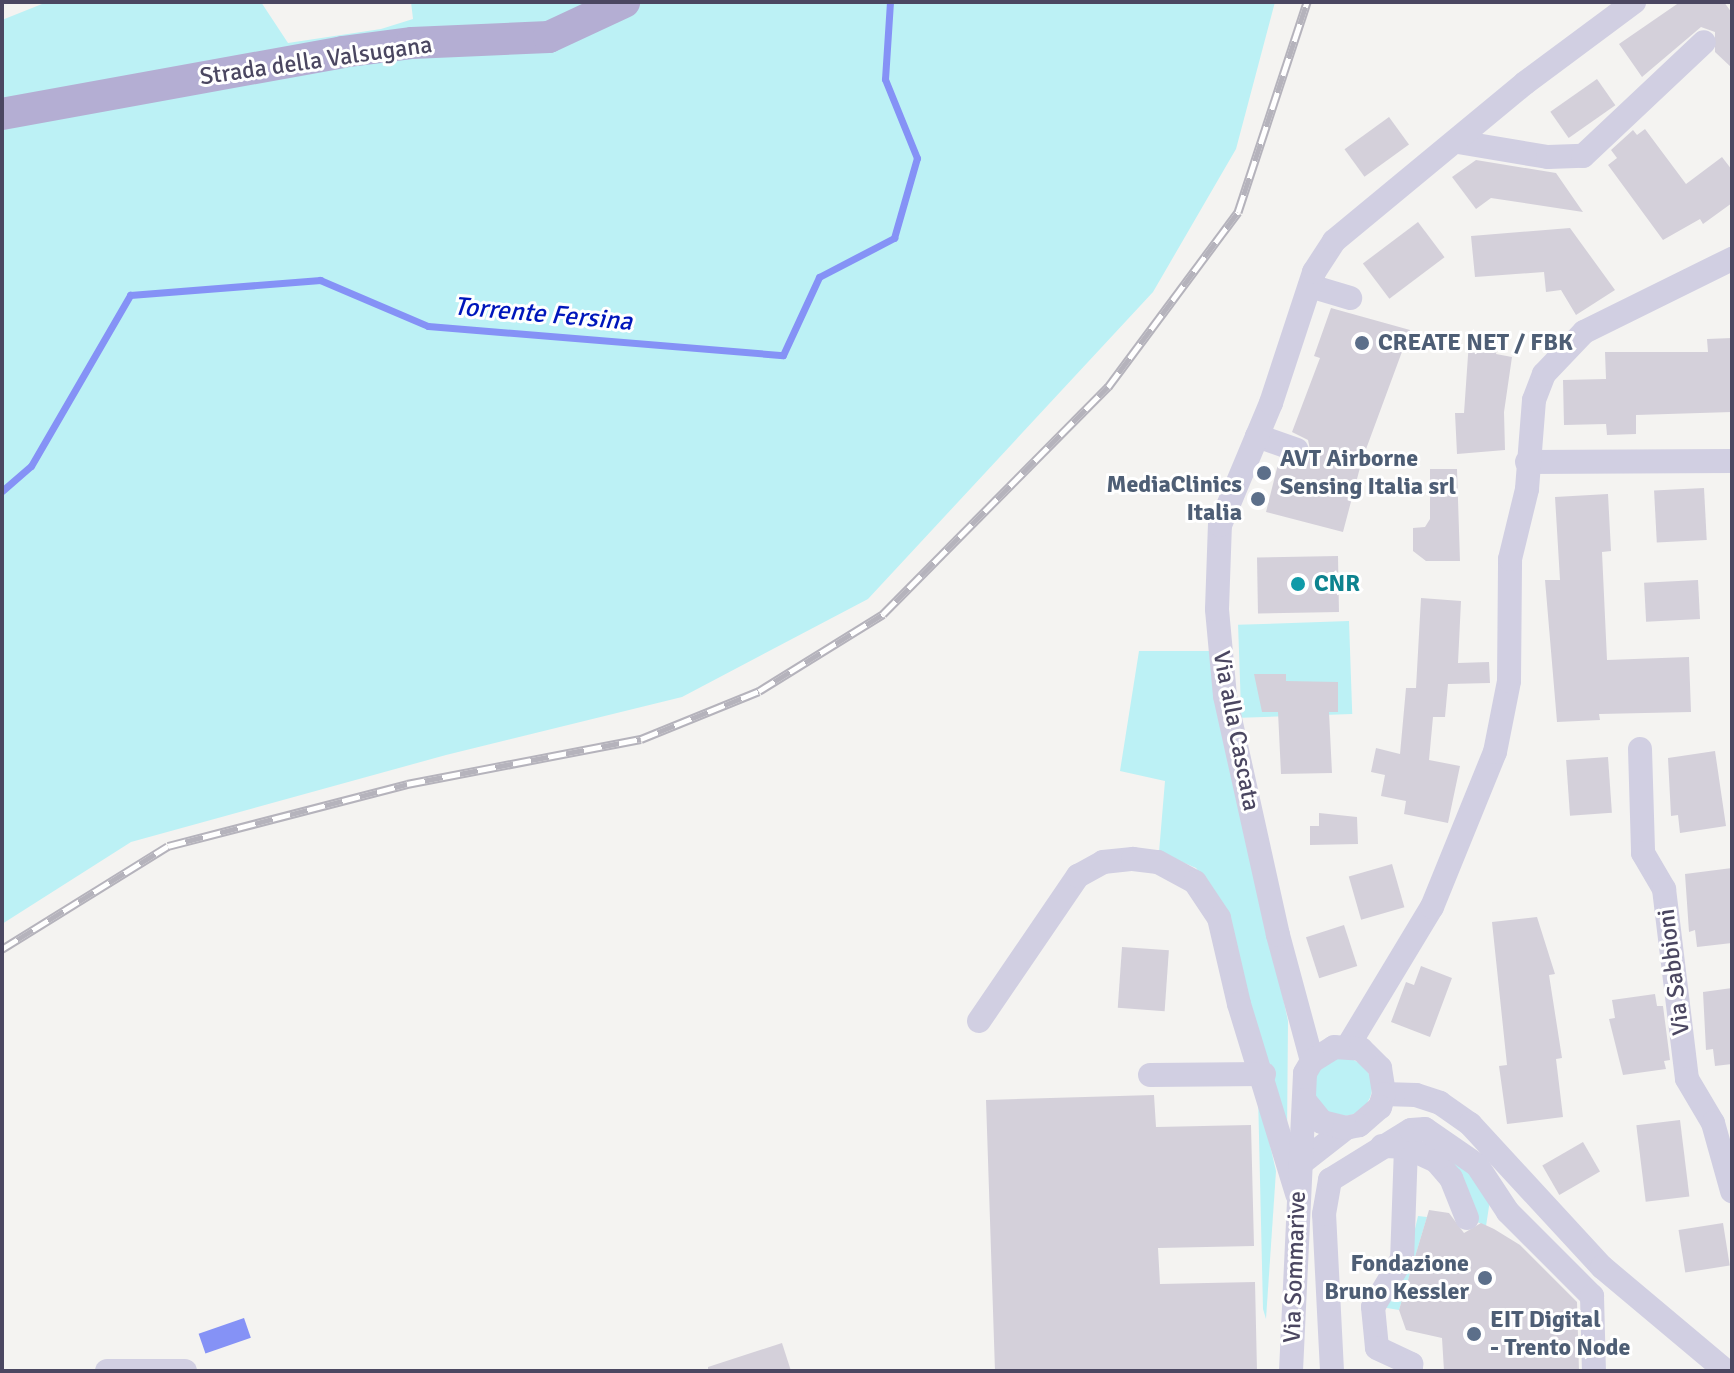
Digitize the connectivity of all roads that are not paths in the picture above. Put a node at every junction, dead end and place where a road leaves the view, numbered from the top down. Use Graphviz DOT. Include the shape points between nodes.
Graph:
graph roads {
  1 [pos="624,2"];
  2 [pos="1634,2"];
  3 [pos="1704,42"];
  4 [pos="2,114"];
  5 [pos="1458,142"];
  6 [pos="1732,259"];
  7 [pos="1310,286"];
  8 [pos="1350,298"];
  9 [pos="1257,436"];
  10 [pos="1297,450"];
  11 [pos="1732,461"];
  12 [pos="1527,462"];
  13 [pos="1640,749"];
  14 [pos="979,1021"];
  15 [pos="1348,1046"];
  16 [pos="1312,1061"];
  17 [pos="1264,1074"];
  18 [pos="1150,1075"];
  19 [pos="1384,1094"];
  20 [pos="1304,1100"];
  21 [pos="1346,1128"];
  22 [pos="1382,1146"];
  23 [pos="1406,1147"];
  24 [pos="1300,1164"];
  25 [pos="1732,1191"];
  26 [pos="1297,1194"];
  27 [pos="1467,1218"];
  28 [pos="107,1371"];
  29 [pos="185,1371"];
  30 [pos="1291,1371"];
  31 [pos="1332,1371"];
  32 [pos="1411,1371"];
  33 [pos="1594,1371"];
  34 [pos="1726,1371"];
  1 -- 4 [label="main road, Strada della Valsugana" via="549,37 356,50"];
  2 -- 5 [label="street, Via alla Cascata" via="1525,83"];
  3 -- 5 [label="street" via="1583,156 1548,157"];
  5 -- 7 [label="street, Via alla Cascata" via="1334,241"];
  6 -- 12 [label="street" via="1612,316 1559,356 1544,374 1534,400"];
  7 -- 8 [label="street"];
  7 -- 9 [label="street, Via alla Cascata"];
  9 -- 10 [label="street"];
  9 -- 16 [label="street, Via alla Cascata" via="1217,542 1221,664 1278,935"];
  11 -- 12 [label="street"];
  12 -- 15 [label="street" via="1527,489 1510,559 1509,681 1495,752 1432,907"];
  13 -- 25 [label="street, Via Sabbioni" via="1643,853 1664,889 1687,1079 1713,1123"];
  14 -- 17 [label="street" via="1078,876 1103,862 1158,862 1195,882 1219,918 1239,1004"];
  15 -- 16 [label="street" via="1334,1047"];
  15 -- 19 [label="street" via="1361,1049 1380,1068"];
  16 -- 20 [label="street" via="1305,1073"];
  17 -- 18 [label="street"];
  17 -- 26 [label="street"];
  19 -- 21 [label="street" via="1371,1118"];
  19 -- 34 [label="street" via="1416,1095 1440,1103 1470,1124 1602,1267"];
  20 -- 21 [label="street" via="1320,1121"];
  20 -- 24 [label="street, Via Sommarive"];
  21 -- 24 [label="street, Via Sommarive"];
  22 -- 23 [label="street"];
  22 -- 31 [label="street" via="1330,1180 1324,1214"];
  22 -- 33 [label="street" via="1411,1130 1425,1129 1477,1165 1508,1212 1592,1296"];
  23 -- 27 [label="street" via="1436,1161 1451,1178"];
  23 -- 32 [label="street" via="1402,1259 1373,1307 1377,1348 1411,1364"];
  24 -- 26 [label="street, Via Sommarive"];
  26 -- 30 [label="street, Via Sommarive"];
  28 -- 29 [label="street"];
}
